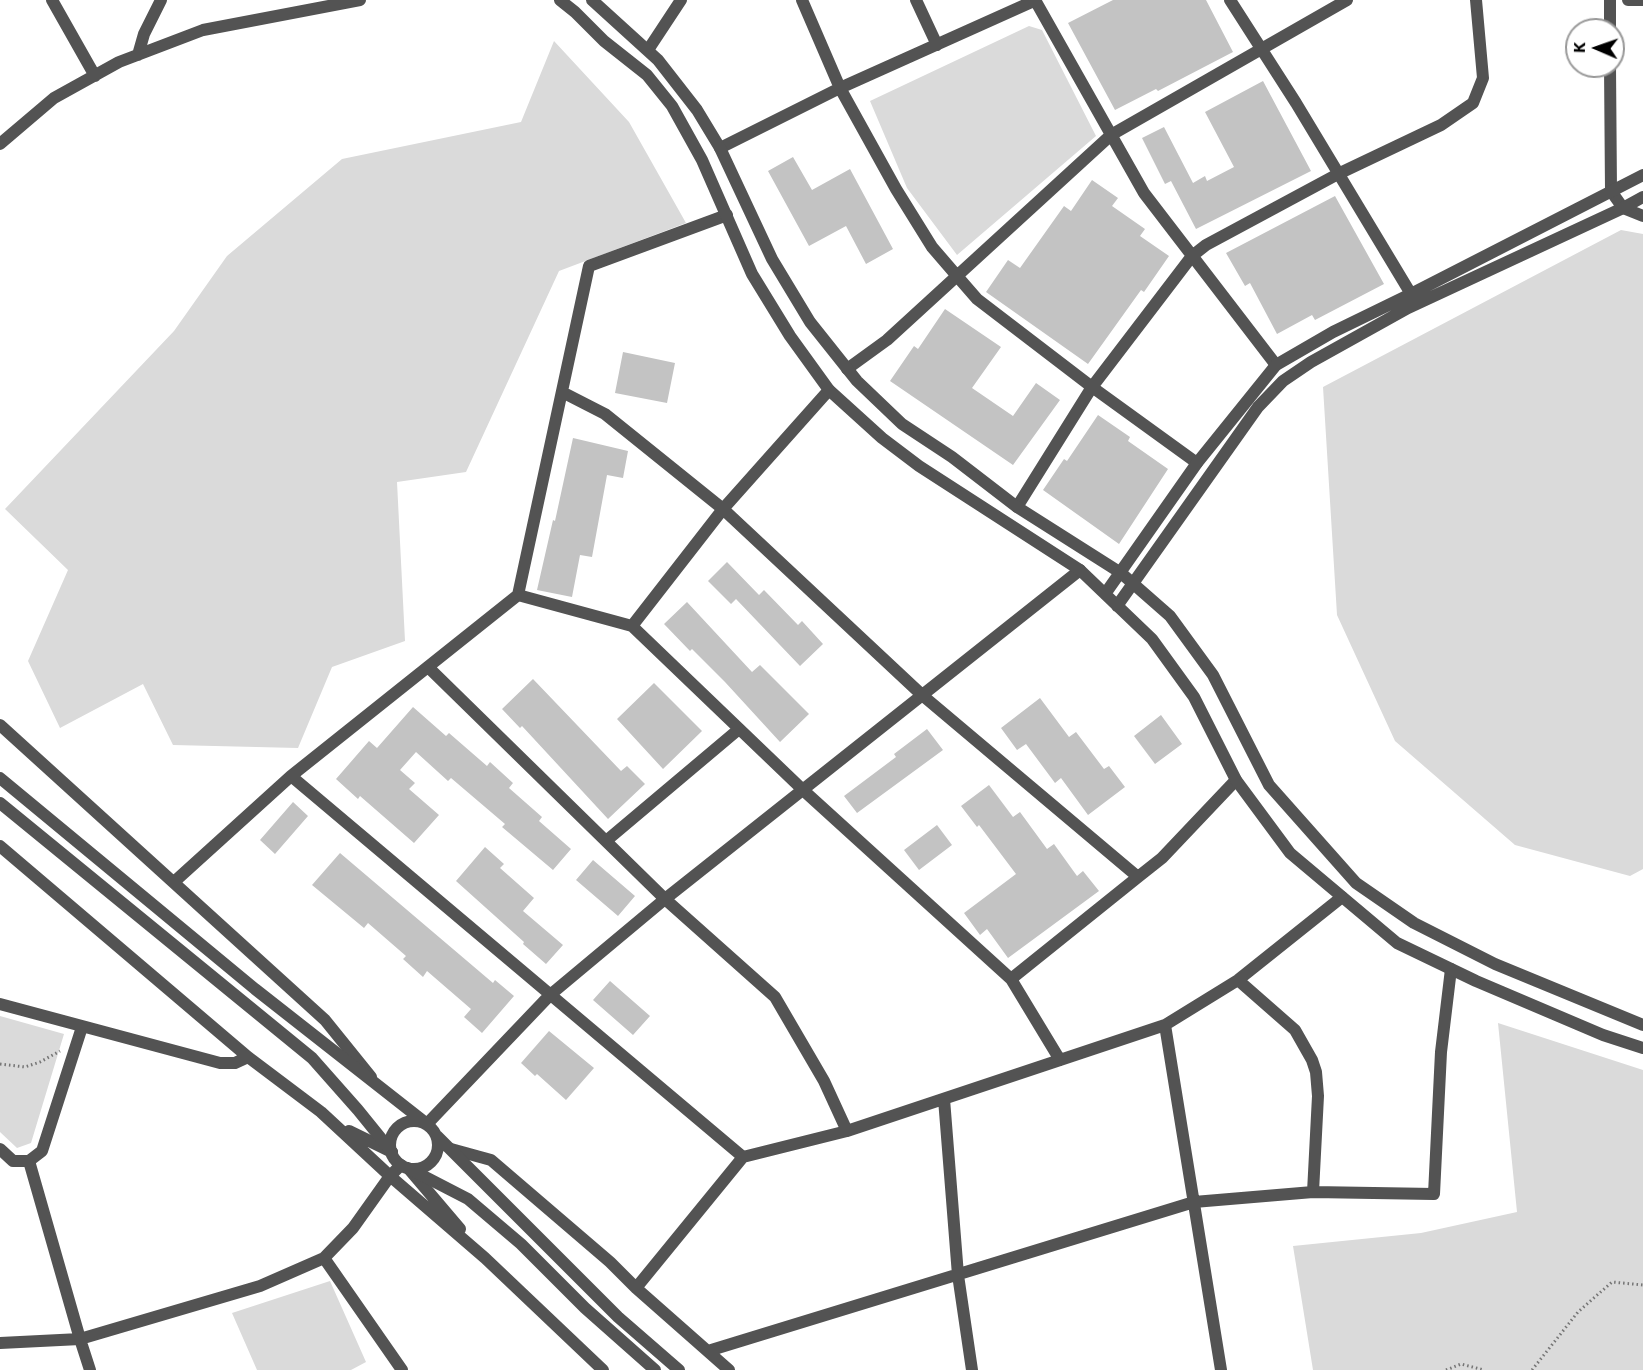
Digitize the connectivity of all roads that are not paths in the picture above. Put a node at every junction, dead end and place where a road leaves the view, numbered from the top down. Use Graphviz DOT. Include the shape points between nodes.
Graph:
graph roads {
  1 [pos="52,0"];
  2 [pos="161,0"];
  3 [pos="360,0"];
  4 [pos="560,0"];
  5 [pos="592,0"];
  6 [pos="681,0"];
  7 [pos="802,0"];
  8 [pos="916,0"];
  9 [pos="1035,0"];
  10 [pos="1230,0"];
  11 [pos="1347,0"];
  12 [pos="1476,0"];
  13 [pos="1610,0"];
  14 [pos="1628,0"];
  15 [pos="1643,0"];
  16 [pos="1610,18"];
  17 [pos="937,45"];
  18 [pos="1261,48"];
  19 [pos="648,50"];
  20 [pos="138,55"];
  21 [pos="95,75"];
  22 [pos="1610,78"];
  23 [pos="840,88"];
  24 [pos="1112,135"];
  25 [pos="1,140"];
  26 [pos="720,148"];
  27 [pos="1338,174"];
  28 [pos="1643,175"];
  29 [pos="1611,191"];
  30 [pos="1643,197"];
  31 [pos="1623,208"];
  32 [pos="728,215"];
  33 [pos="1643,216"];
  34 [pos="1192,256"];
  35 [pos="957,276"];
  36 [pos="1411,294"];
  37 [pos="1276,365"];
  38 [pos="847,369"];
  39 [pos="1092,387"];
  40 [pos="829,390"];
  41 [pos="562,392"];
  42 [pos="1197,463"];
  43 [pos="1017,507"];
  44 [pos="723,509"];
  45 [pos="1080,570"];
  46 [pos="1120,573"];
  47 [pos="1134,584"];
  48 [pos="1105,594"];
  49 [pos="518,595"];
  50 [pos="1117,606"];
  51 [pos="632,626"];
  52 [pos="428,667"];
  53 [pos="922,695"];
  54 [pos="0,725"];
  55 [pos="740,729"];
  56 [pos="291,777"];
  57 [pos="0,778"];
  58 [pos="1236,780"];
  59 [pos="803,790"];
  60 [pos="0,803"];
  61 [pos="606,841"];
  62 [pos="0,846"];
  63 [pos="1138,877"];
  64 [pos="174,882"];
  65 [pos="1342,897"];
  66 [pos="665,899"];
  67 [pos="1451,969"];
  68 [pos="1011,979"];
  69 [pos="1238,980"];
  70 [pos="550,995"];
  71 [pos="0,1005"];
  72 [pos="1166,1025"];
  73 [pos="1643,1025"];
  74 [pos="82,1027"];
  75 [pos="1643,1048"];
  76 [pos="248,1057"];
  77 [pos="1060,1060"];
  78 [pos="377,1084"];
  79 [pos="944,1099"];
  80 [pos="321,1112"];
  81 [pos="427,1124"];
  82 [pos="847,1131"];
  83 [pos="437,1136"];
  84 [pos="0,1149"];
  85 [pos="451,1149"];
  86 [pos="392,1152"];
  87 [pos="743,1157"];
  88 [pos="29,1161"];
  89 [pos="405,1167"];
  90 [pos="390,1176"];
  91 [pos="1313,1192"];
  92 [pos="1194,1203"];
  93 [pos="324,1258"];
  94 [pos="485,1258"];
  95 [pos="958,1275"];
  96 [pos="636,1288"];
  97 [pos="80,1339"];
  98 [pos="0,1343"];
  99 [pos="708,1351"];
  100 [pos="90,1370"];
  101 [pos="402,1370"];
  102 [pos="603,1370"];
  103 [pos="655,1370"];
  104 [pos="680,1370"];
  105 [pos="729,1370"];
  106 [pos="972,1370"];
  107 [pos="1221,1370"];
  1 -- 21 [label="street"];
  2 -- 20 [label="street"];
  3 -- 20 [label="street" via="203,30"];
  4 -- 32 [label="street" via="647,75 672,106"];
  5 -- 19 [label="street"];
  6 -- 19 [label="street"];
  7 -- 23 [label="street"];
  8 -- 17 [label="street"];
  9 -- 17 [label="street"];
  9 -- 24 [label="street"];
  10 -- 18 [label="street"];
  11 -- 18 [label="street"];
  12 -- 27 [label="street" via="1483,78 1473,103 1441,125"];
  13 -- 16 [label="street"];
  14 -- 15 [label="street"];
  17 -- 23 [label="street"];
  18 -- 24 [label="street"];
  18 -- 27 [label="street"];
  19 -- 26 [label="street" via="697,110"];
  20 -- 21 [label="street"];
  21 -- 25 [label="street" via="54,98"];
  22 -- 29 [label="street"];
  23 -- 26 [label="street"];
  23 -- 35 [label="street" via="932,247"];
  24 -- 34 [label="street" via="1144,193"];
  24 -- 35 [label="street"];
  26 -- 38 [label="street" via="772,259 810,322"];
  27 -- 34 [label="street"];
  27 -- 36 [label="street"];
  28 -- 29 [label="street"];
  29 -- 31 [label="street"];
  29 -- 36 [label="street"];
  30 -- 31 [label="street"];
  31 -- 33 [label="street"];
  31 -- 47 [label="street" via="1408,309 1283,381 1258,407"];
  32 -- 40 [label="street" via="752,274"];
  32 -- 41 [label="street" via="589,266"];
  34 -- 37 [label="street"];
  34 -- 39 [label="street"];
  35 -- 38 [label="street" via="887,340"];
  35 -- 39 [label="street" via="977,299"];
  36 -- 37 [label="street"];
  37 -- 42 [label="street"];
  38 -- 43 [label="street" via="902,424"];
  39 -- 42 [label="street"];
  39 -- 43 [label="street"];
  40 -- 44 [label="street"];
  40 -- 45 [label="street" via="919,466"];
  41 -- 44 [label="street" via="605,414"];
  41 -- 49 [label="street"];
  42 -- 46 [label="street"];
  43 -- 46 [label="street"];
  44 -- 51 [label="street"];
  44 -- 53 [label="street"];
  45 -- 48 [label="street"];
  45 -- 53 [label="street"];
  46 -- 47 [label="street"];
  46 -- 48 [label="street"];
  47 -- 50 [label="street"];
  47 -- 73 [label="street" via="1170,616 1213,675 1269,785 1356,883 1414,923 1495,964"];
  48 -- 50 [label="street"];
  49 -- 51 [label="street"];
  49 -- 52 [label="street"];
  50 -- 58 [label="street" via="1152,639 1194,698"];
  51 -- 55 [label="street"];
  52 -- 56 [label="street"];
  52 -- 61 [label="street"];
  53 -- 59 [label="street"];
  53 -- 63 [label="street"];
  54 -- 64 [label="street"];
  55 -- 59 [label="street"];
  55 -- 61 [label="street"];
  56 -- 64 [label="street"];
  56 -- 70 [label="street"];
  57 -- 78 [label="street" via="246,982"];
  58 -- 63 [label="street" via="1162,858"];
  58 -- 65 [label="street" via="1290,853"];
  59 -- 66 [label="street"];
  59 -- 68 [label="street"];
  60 -- 86 [label="street" via="312,1059"];
  61 -- 66 [label="street"];
  62 -- 76 [label="street"];
  63 -- 68 [label="street"];
  64 -- 78 [label="street" via="325,1020"];
  65 -- 67 [label="street" via="1397,943"];
  65 -- 69 [label="street"];
  66 -- 70 [label="street"];
  66 -- 82 [label="street" via="775,997"];
  67 -- 75 [label="street" via="1603,1035"];
  67 -- 91 [label="street" via="1434,1194"];
  68 -- 77 [label="street"];
  69 -- 72 [label="street"];
  69 -- 91 [label="street" via="1295,1030 1312,1060 1318,1096"];
  70 -- 81 [label="street"];
  70 -- 87 [label="street"];
  71 -- 74 [label="street"];
  72 -- 77 [label="street"];
  72 -- 92 [label="street"];
  74 -- 76 [label="street" via="220,1063 235,1064"];
  74 -- 88 [label="street" via="42,1150"];
  76 -- 80 [label="street"];
  77 -- 79 [label="street"];
  78 -- 81 [label="street"];
  79 -- 82 [label="street"];
  79 -- 95 [label="street"];
  80 -- 86 [label="street" via="359,1137"];
  80 -- 90 [label="street"];
  81 -- 83 [label="street"];
  81 -- 86 [label="street" via="403,1123 392,1136"];
  82 -- 87 [label="street"];
  83 -- 85 [label="street"];
  83 -- 89 [label="street" via="435,1158 423,1167"];
  84 -- 88 [label="street" via="13,1161"];
  85 -- 96 [label="street" via="491,1160"];
  85 -- 104 [label="street" via="618,1317"];
  86 -- 89 [label="street"];
  87 -- 96 [label="street"];
  88 -- 97 [label="street"];
  89 -- 90 [label="street"];
  89 -- 94 [label="street"];
  89 -- 103 [label="street" via="475,1205"];
  90 -- 93 [label="street" via="353,1228"];
  90 -- 94 [label="street"];
  91 -- 92 [label="street"];
  92 -- 95 [label="street"];
  92 -- 107 [label="street"];
  93 -- 97 [label="street" via="260,1286"];
  93 -- 101 [label="street"];
  94 -- 102 [label="street"];
  95 -- 99 [label="street"];
  95 -- 106 [label="street"];
  96 -- 99 [label="street"];
  97 -- 98 [label="street"];
  97 -- 100 [label="street"];
  99 -- 105 [label="street"];
}
